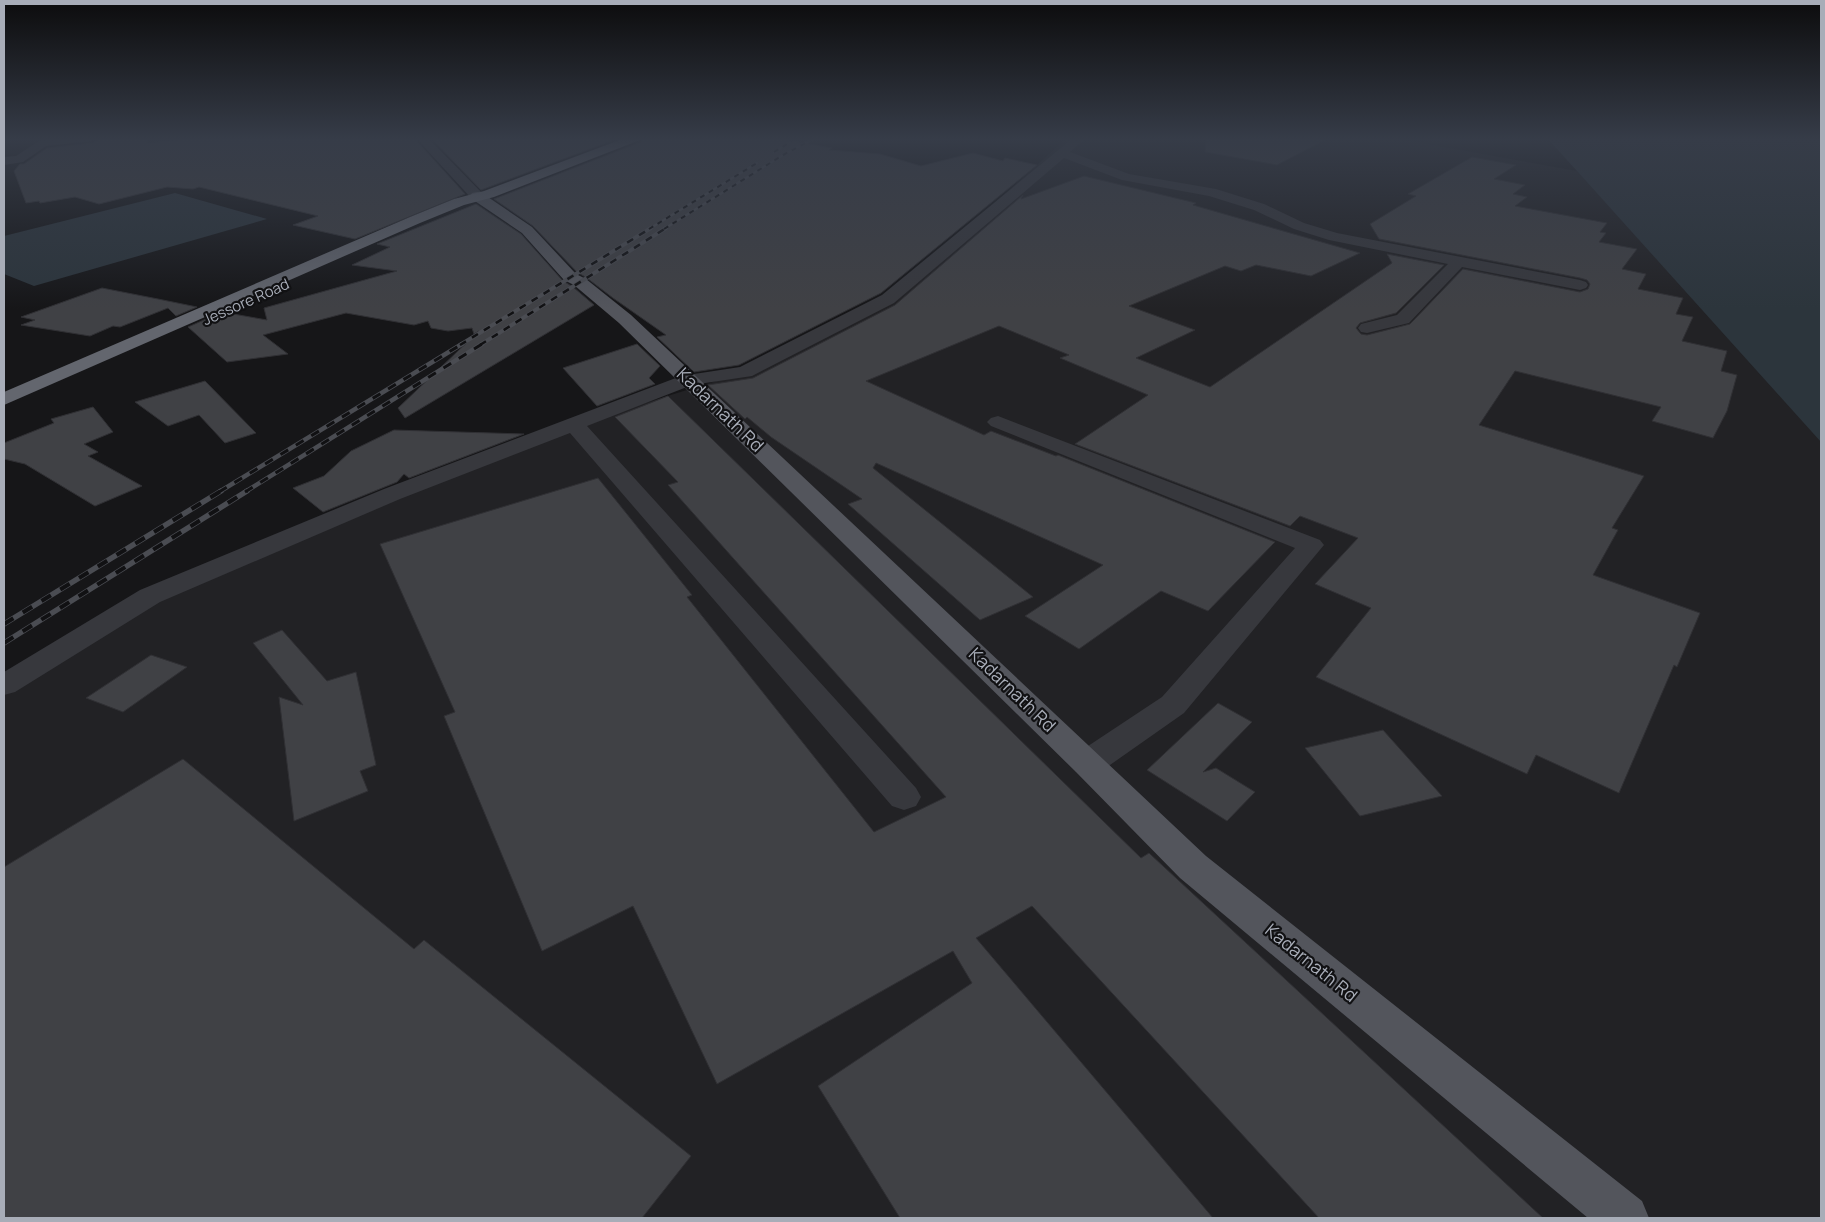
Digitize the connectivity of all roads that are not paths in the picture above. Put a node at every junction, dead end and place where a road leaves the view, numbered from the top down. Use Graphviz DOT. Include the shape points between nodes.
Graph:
graph roads {
  1 [pos="487,195"];
  2 [pos="1012,195"];
  3 [pos="1220,195"];
  4 [pos="482,197"];
  5 [pos="1459,261"];
  6 [pos="1580,285"];
  7 [pos="1367,328"];
  8 [pos="688,380"];
  9 [pos="4,399"];
  10 [pos="4,409"];
  11 [pos="998,422"];
  12 [pos="574,425"];
  13 [pos="4,685"];
  14 [pos="1088,763"];
  15 [pos="904,797"];
  16 [pos="1625,1218"];
  1 -- 4 [label="highway, Jessore Road"];
  2 -- 8 [label="street" via="888,298 744,372"];
  3 -- 5 [label="street" via="1334,237"];
  4 -- 8 [label="main road, Kadarnath Rd" via="527,230 570,277 625,319"];
  4 -- 9 [label="highway, Jessore Road" via="415,220"];
  4 -- 10 [label="highway, Jessore Road"];
  5 -- 6 [label="street"];
  5 -- 7 [label="street" via="1404,319"];
  8 -- 12 [label="street"];
  8 -- 14 [label="main road, Kadarnath Rd"];
  11 -- 14 [label="street" via="1311,545 1173,705"];
  12 -- 13 [label="street" via="392,494 150,596"];
  12 -- 15 [label="street"];
  14 -- 16 [label="main road, Kadarnath Rd" via="1193,867"];
}
